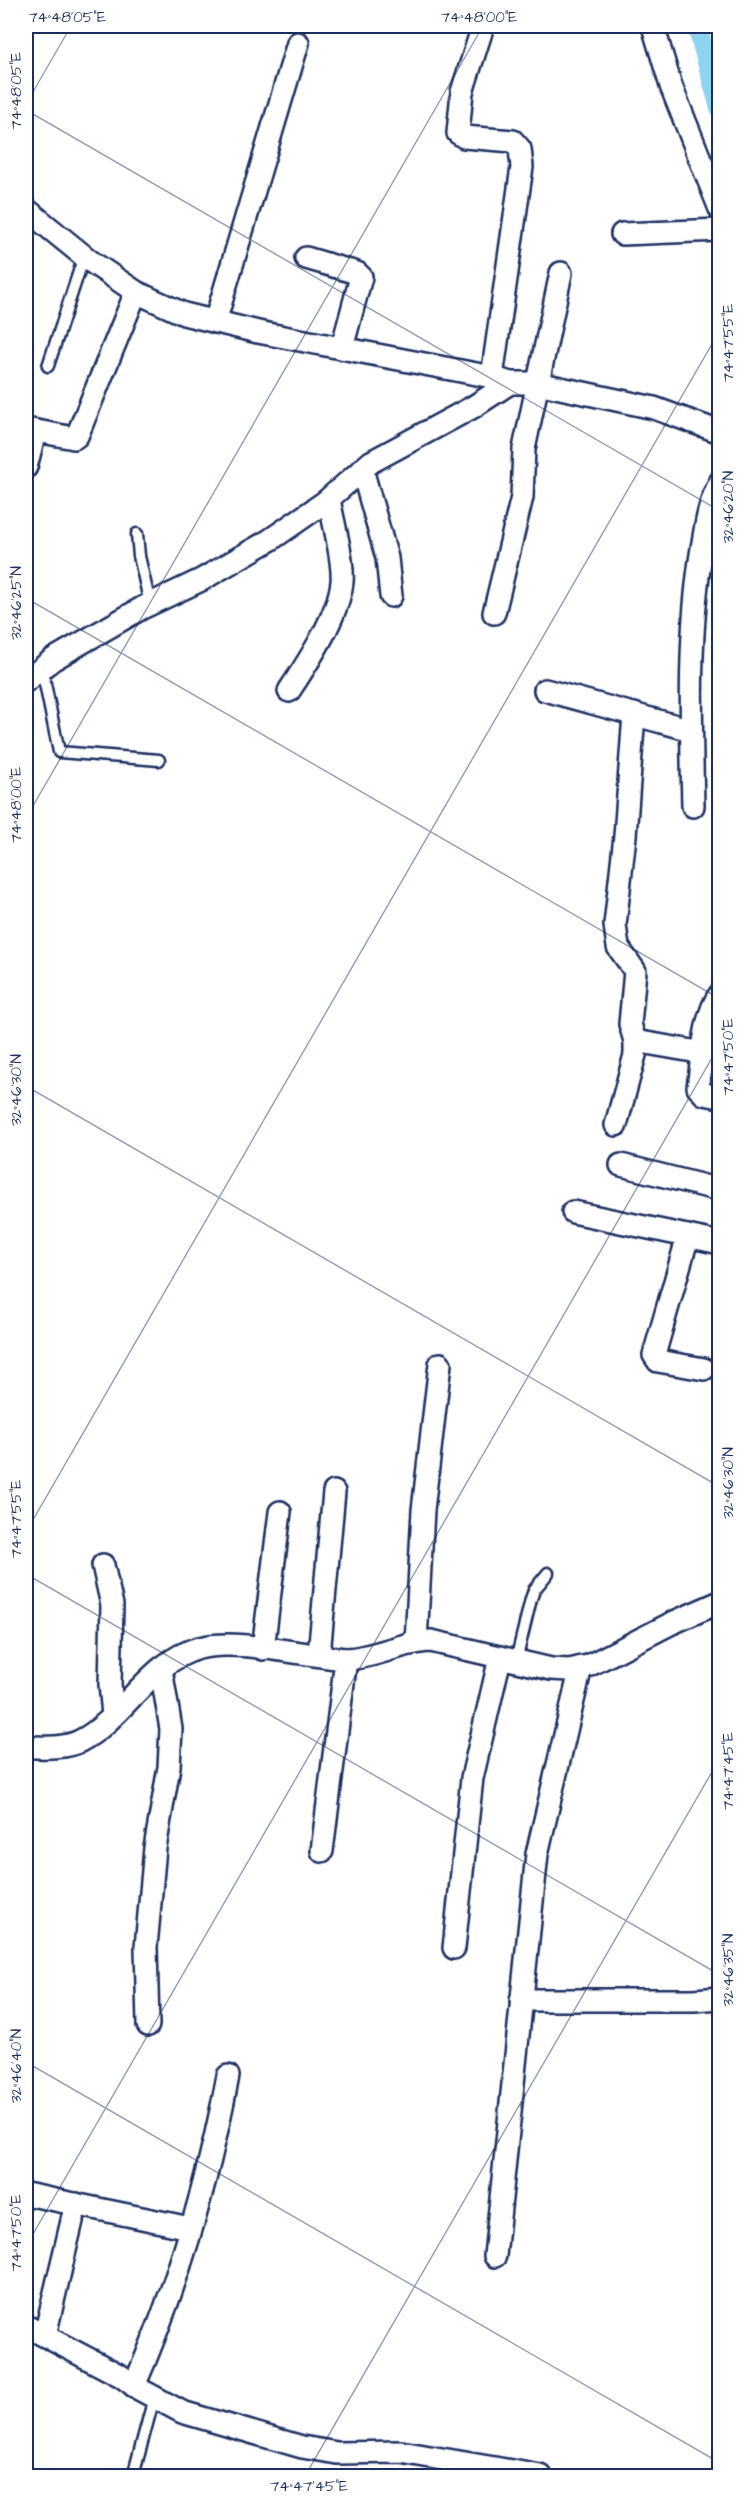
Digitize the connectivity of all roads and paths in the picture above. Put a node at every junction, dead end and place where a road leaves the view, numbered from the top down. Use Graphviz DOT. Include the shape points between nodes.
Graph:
graph roads {
  1 [pos="483,26"];
  2 [pos="653,26"];
  3 [pos="298,43"];
  4 [pos="26,209"];
  5 [pos="720,209"];
  6 [pos="720,230"];
  7 [pos="622,234"];
  8 [pos="84,256"];
  9 [pos="306,258"];
  10 [pos="561,273"];
  11 [pos="136,292"];
  12 [pos="215,322"];
  13 [pos="342,348"];
  14 [pos="48,366"];
  15 [pos="501,380"];
  16 [pos="537,383"];
  17 [pos="30,430"];
  18 [pos="720,432"];
  19 [pos="26,467"];
  20 [pos="362,470"];
  21 [pos="720,482"];
  22 [pos="329,499"];
  23 [pos="137,534"];
  24 [pos="391,596"];
  25 [pos="150,604"];
  26 [pos="494,613"];
  27 [pos="34,675"];
  28 [pos="545,690"];
  29 [pos="289,692"];
  30 [pos="634,714"];
  31 [pos="691,730"];
  32 [pos="159,760"];
  33 [pos="693,806"];
  34 [pos="720,994"];
  35 [pos="634,1041"];
  36 [pos="704,1053"];
  37 [pos="720,1097"];
  38 [pos="616,1125"];
  39 [pos="621,1165"];
  40 [pos="720,1190"];
  41 [pos="573,1212"];
  42 [pos="688,1236"];
  43 [pos="720,1243"];
  44 [pos="440,1364"];
  45 [pos="704,1369"];
  46 [pos="334,1492"];
  47 [pos="280,1512"];
  48 [pos="103,1565"];
  49 [pos="548,1573"];
  50 [pos="720,1602"];
  51 [pos="416,1642"];
  52 [pos="263,1649"];
  53 [pos="319,1655"];
  54 [pos="346,1659"];
  55 [pos="508,1659"];
  56 [pos="581,1667"];
  57 [pos="161,1669"];
  58 [pos="112,1715"];
  59 [pos="26,1746"];
  60 [pos="322,1851"];
  61 [pos="454,1948"];
  62 [pos="720,1998"];
  63 [pos="521,2001"];
  64 [pos="148,2025"];
  65 [pos="228,2076"];
  66 [pos="26,2194"];
  67 [pos="76,2204"];
  68 [pos="190,2228"];
  69 [pos="495,2256"];
  70 [pos="26,2326"];
  71 [pos="45,2335"];
  72 [pos="134,2386"];
  73 [pos="154,2398"];
  74 [pos="133,2476"];
  75 [pos="541,2476"];
  1 -- 15 [label="street" via="462,92 458,133 464,137 513,141 520,149 522,167"];
  2 -- 5 [label="street" via="671,86"];
  3 -- 12 [label="street"];
  4 -- 8 [label="street"];
  6 -- 7 [label="street"];
  8 -- 11 [label="street"];
  8 -- 14 [label="lane"];
  9 -- 13 [label="street" via="361,277"];
  10 -- 16 [label="street"];
  11 -- 12 [label="street" via="184,314"];
  11 -- 17 [label="street" via="77,436"];
  12 -- 13 [label="street"];
  13 -- 15 [label="street"];
  15 -- 16 [label="street"];
  15 -- 20 [label="street" via="472,407"];
  16 -- 18 [label="street" via="654,408"];
  16 -- 26 [label="street" via="524,449 522,497"];
  17 -- 19 [label="street"];
  20 -- 22 [label="street"];
  20 -- 24 [label="street" via="387,558"];
  21 -- 31 [label="street" via="709,507 697,578"];
  22 -- 25 [label="street" via="270,540"];
  22 -- 29 [label="street" via="341,571 340,591 316,649"];
  23 -- 25 [label="lane" via="138,556"];
  25 -- 27 [label="street" via="52,660"];
  27 -- 32 [label="lane" via="59,752"];
  28 -- 30 [label="street"];
  30 -- 31 [label="street"];
  30 -- 35 [label="street" via="615,925 619,950 635,971 630,1024"];
  31 -- 33 [label="street"];
  34 -- 36 [label="street" via="712,1006"];
  35 -- 36 [label="street"];
  35 -- 38 [label="street" via="635,1055"];
  36 -- 37 [label="street" via="699,1090"];
  39 -- 40 [label="street"];
  41 -- 42 [label="street"];
  42 -- 43 [label="street"];
  42 -- 45 [label="street" via="654,1356 658,1361"];
  44 -- 51 [label="street" via="423,1510"];
  46 -- 53 [label="street"];
  47 -- 52 [label="street"];
  48 -- 58 [label="street" via="112,1605"];
  49 -- 55 [label="lane" via="531,1599"];
  50 -- 56 [label="street"];
  51 -- 54 [label="street" via="359,1659"];
  51 -- 55 [label="street" via="430,1641"];
  52 -- 53 [label="street"];
  52 -- 57 [label="street" via="199,1648"];
  53 -- 54 [label="street"];
  54 -- 60 [label="street"];
  55 -- 56 [label="street" via="551,1669"];
  55 -- 61 [label="street" via="472,1778"];
  56 -- 63 [label="street" via="537,1854"];
  57 -- 58 [label="street"];
  57 -- 64 [label="street" via="171,1729 146,1947"];
  58 -- 59 [label="street" via="79,1742 55,1747"];
  62 -- 63 [label="street"];
  63 -- 69 [label="street"];
  65 -- 68 [label="street" via="217,2134"];
  66 -- 67 [label="street"];
  67 -- 68 [label="street"];
  67 -- 71 [label="street"];
  68 -- 72 [label="street" via="158,2332"];
  70 -- 71 [label="street"];
  71 -- 72 [label="street"];
  72 -- 73 [label="street"];
  73 -- 74 [label="lane"];
  73 -- 75 [label="street" via="182,2412 302,2447 337,2453 401,2452"];
}
